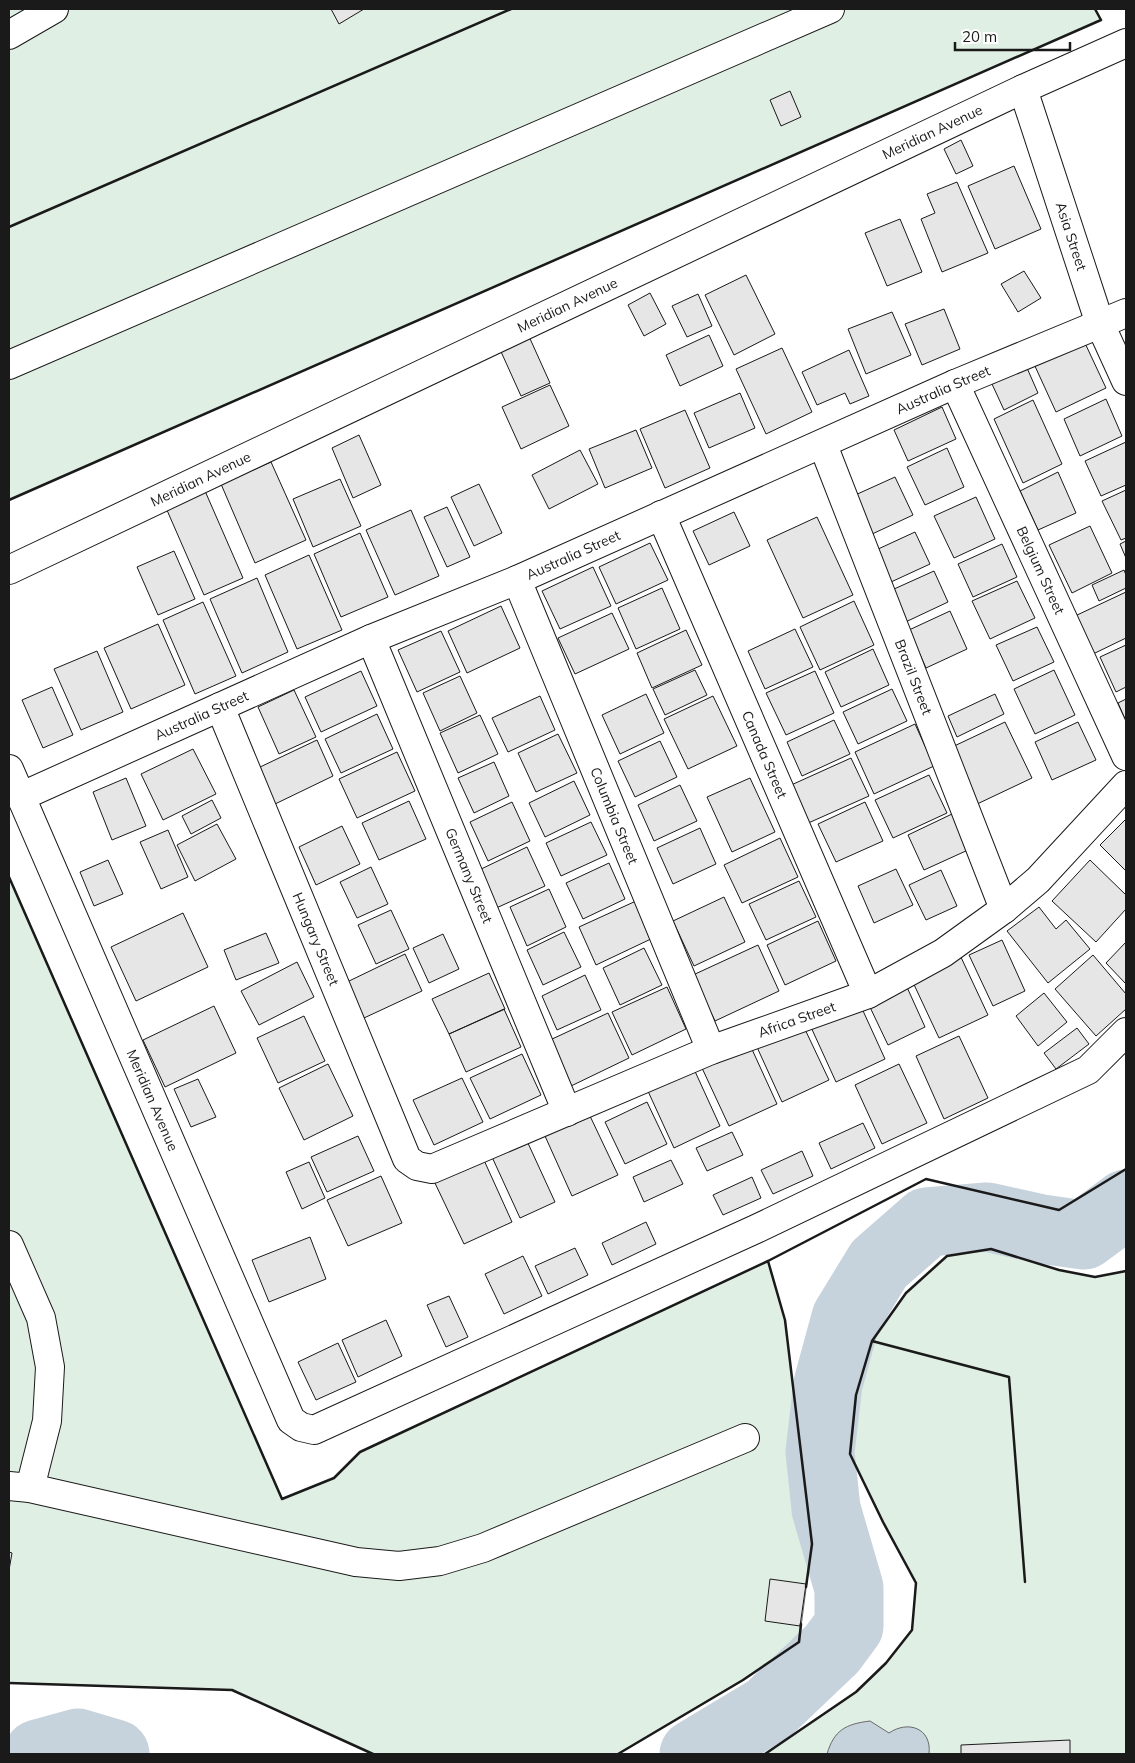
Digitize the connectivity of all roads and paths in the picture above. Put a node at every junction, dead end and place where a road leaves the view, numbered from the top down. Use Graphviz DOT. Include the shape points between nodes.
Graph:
graph roads {
  1 [pos="54,9"];
  2 [pos="830,9"];
  3 [pos="9,35"];
  4 [pos="1126,43"];
  5 [pos="1023,89"];
  6 [pos="1126,313"];
  7 [pos="1100,324"];
  8 [pos="9,365"];
  9 [pos="1126,381"];
  10 [pos="955,384"];
  11 [pos="823,445"];
  12 [pos="661,515"];
  13 [pos="9,570"];
  14 [pos="516,580"];
  15 [pos="371,639"];
  16 [pos="220,707"];
  17 [pos="1126,756"];
  18 [pos="9,769"];
  19 [pos="1126,785"];
  20 [pos="20,798"];
  21 [pos="1004,909"];
  22 [pos="868,994"];
  23 [pos="1126,1032"];
  24 [pos="711,1050"];
  25 [pos="567,1112"];
  26 [pos="417,1166"];
  27 [pos="9,1245"];
  28 [pos="745,1438"];
  29 [pos="19,1487"];
  1 -- 3 [label="street"];
  2 -- 8 [label="street"];
  4 -- 5 [label="street, Meridian Avenue"];
  5 -- 7 [label="street, Asia Street"];
  5 -- 13 [label="street, Meridian Avenue"];
  6 -- 7 [label="street, Australia Street"];
  7 -- 9 [label="street, Asia Street"];
  7 -- 10 [label="street, Australia Street"];
  10 -- 11 [label="street, Australia Street"];
  10 -- 17 [label="street, Belgium Street"];
  11 -- 12 [label="street, Australia Street"];
  11 -- 21 [label="street, Brazil Street"];
  12 -- 14 [label="street, Australia Street"];
  12 -- 22 [label="street, Canada Street"];
  14 -- 15 [label="street, Australia Street"];
  14 -- 24 [label="street, Columbia Street"];
  15 -- 16 [label="street, Australia Street"];
  15 -- 25 [label="street, Germany Street"];
  16 -- 20 [label="street, Australia Street"];
  16 -- 26 [label="street, Hungary Street" via="407,1159"];
  18 -- 20 [label="street, Meridian Avenue"];
  19 -- 21 [label="street, Africa Street" via="1038,880"];
  20 -- 23 [label="street, Meridian Avenue" via="291,1420 300,1427 314,1430 756,1230 1088,1070"];
  21 -- 22 [label="street, Africa Street" via="943,953"];
  22 -- 24 [label="street, Africa Street"];
  24 -- 25 [label="street, Africa Street"];
  25 -- 26 [label="street, Africa Street" via="432,1169"];
  27 -- 29 [label="street" via="42,1318 50,1367 47,1421"];
  28 -- 29 [label="street" via="483,1548 440,1560 399,1566 356,1562"];
}
